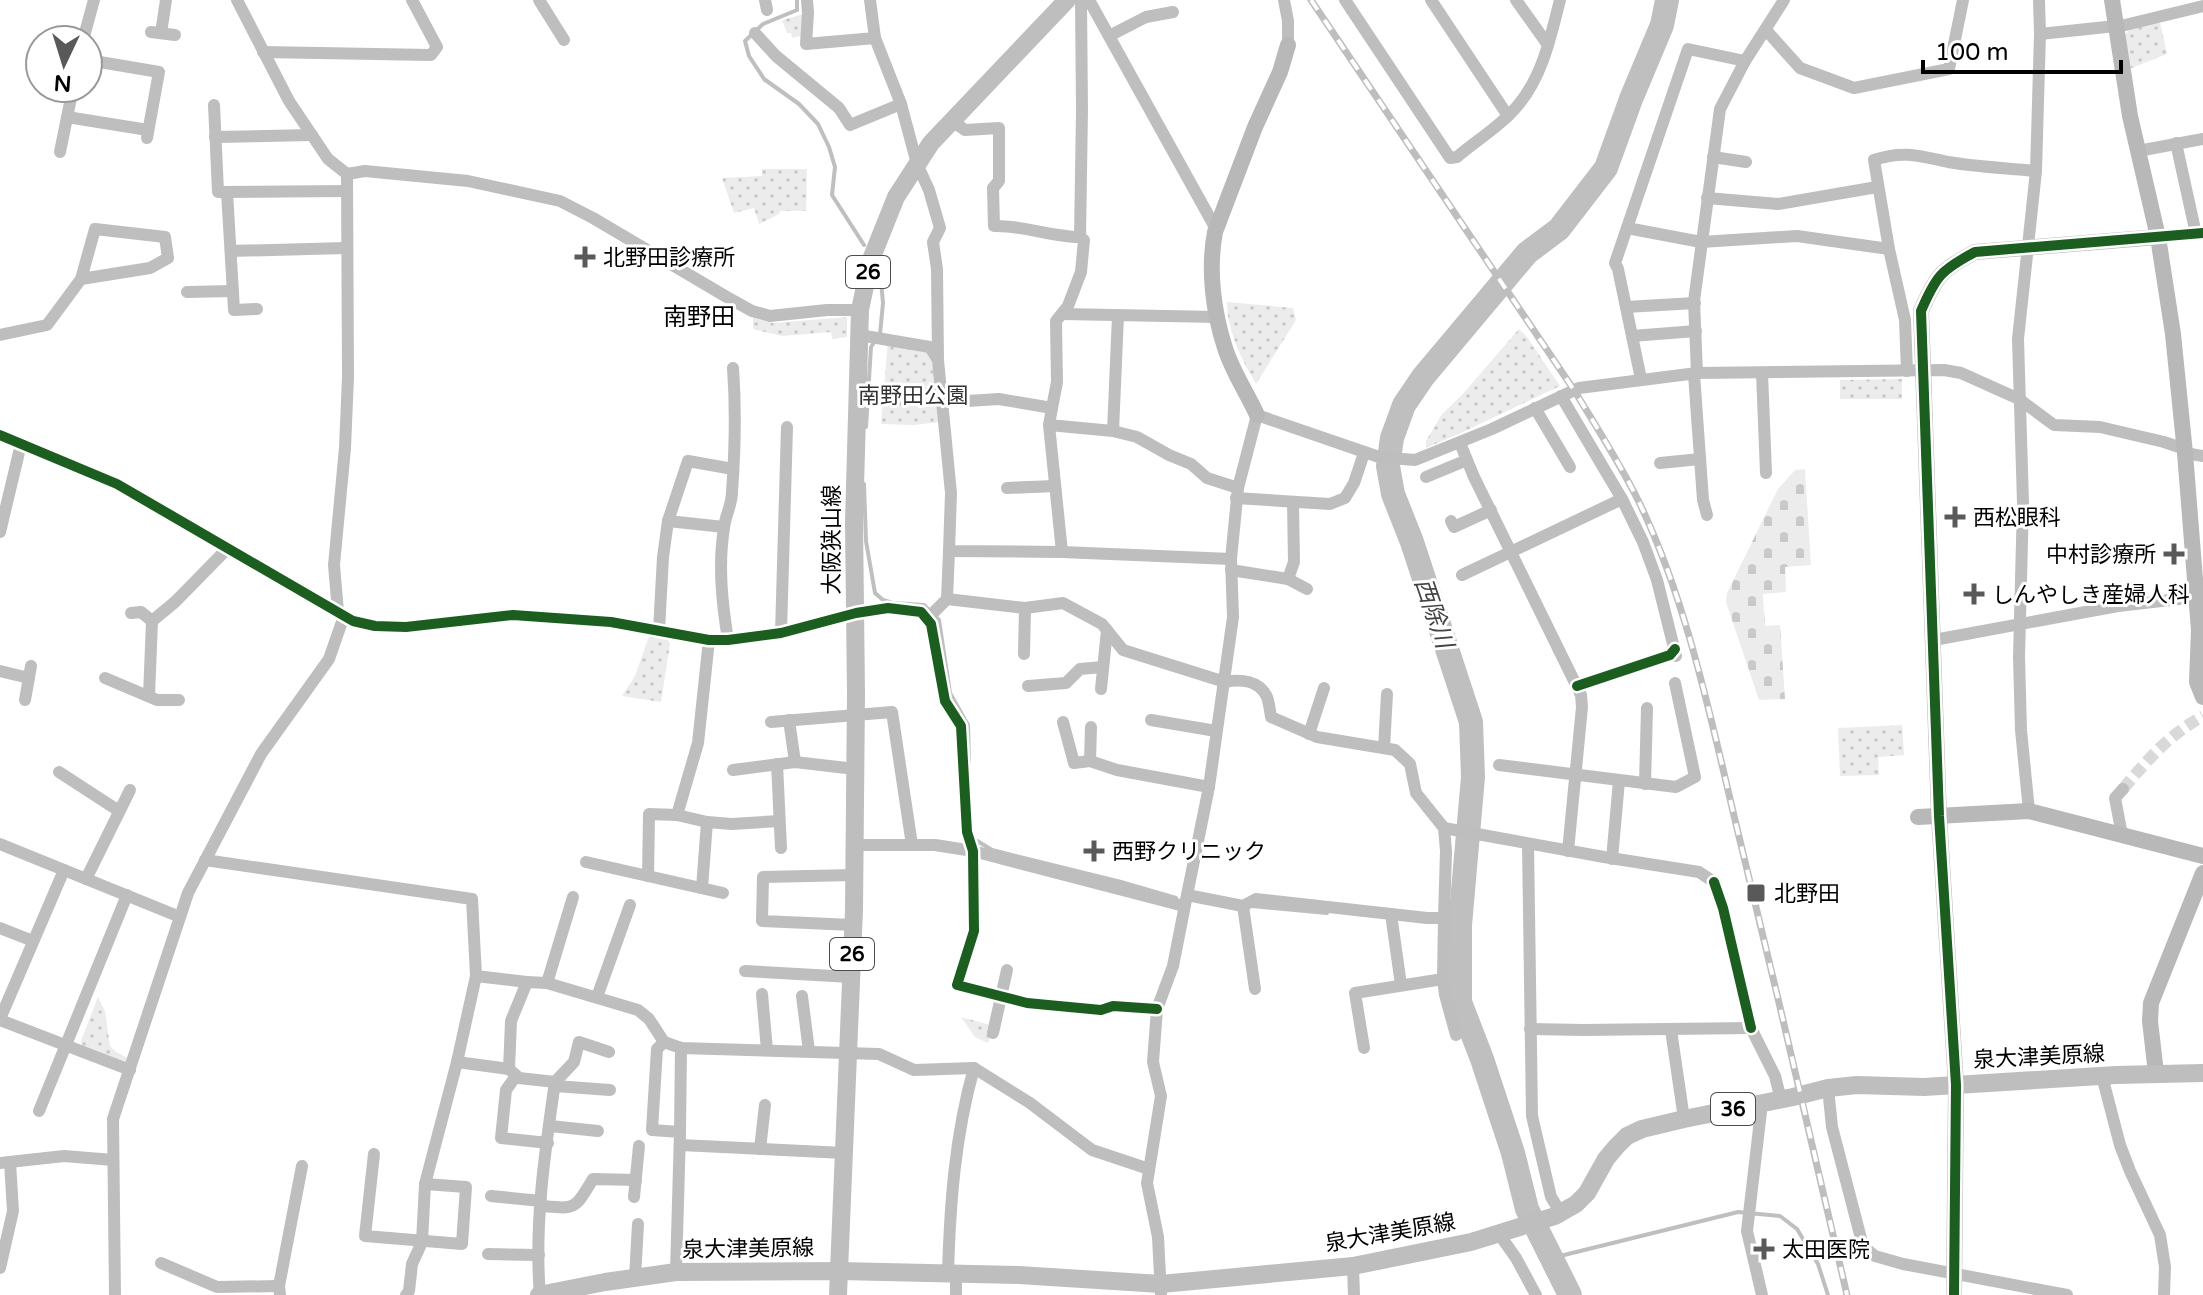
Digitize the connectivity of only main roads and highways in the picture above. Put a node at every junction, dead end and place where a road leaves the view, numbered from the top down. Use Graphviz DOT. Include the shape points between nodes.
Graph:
graph roads {
  1 [pos="1067,0"];
  2 [pos="2203,1073"];
  3 [pos="839,1271"];
  4 [pos="1071,1286"];
  5 [pos="1161,1289"];
  6 [pos="604,1291"];
  7 [pos="540,1295"];
  8 [pos="838,1295"];
  1 -- 3 [label="main road, 大阪狭山線 / 26" via="931,143 896,197 870,262 860,310 854,522 855,845"];
  2 -- 5 [label="main road, 泉大津美原線 / 36" via="1828,1088 1642,1129 1616,1147 1576,1204 1503,1233 1353,1266"];
  3 -- 4 [label="main road, 泉大津美原線 / 36" via="952,1273"];
  3 -- 6 [label="main road, 泉大津美原線 / 36" via="676,1272 635,1278"];
  3 -- 8 [label="main road, 大阪狭山線 / 26"];
  4 -- 5 [label="main road, 泉大津美原線 / 36"];
  6 -- 7 [label="main road, 泉大津美原線 / 36"];
}
